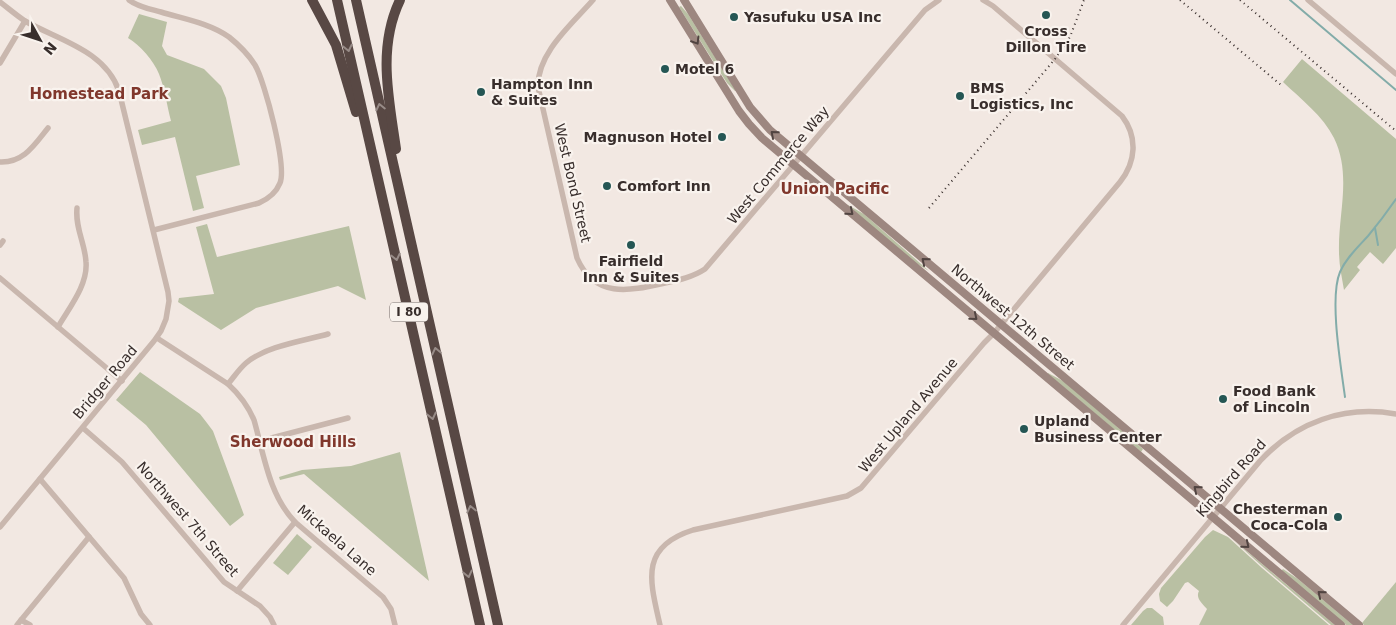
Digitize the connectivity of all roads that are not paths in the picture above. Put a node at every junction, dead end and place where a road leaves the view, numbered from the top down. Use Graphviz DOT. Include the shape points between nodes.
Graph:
graph roads {
  1 [pos="129,0"];
  2 [pos="312,0"];
  3 [pos="337,0"];
  4 [pos="356,0"];
  5 [pos="400,0"];
  6 [pos="592,0"];
  7 [pos="670,0"];
  8 [pos="684,0"];
  9 [pos="939,0"];
  10 [pos="983,0"];
  11 [pos="1308,0"];
  12 [pos="0,2"];
  13 [pos="26,21"];
  14 [pos="0,63"];
  15 [pos="1396,74"];
  16 [pos="48,128"];
  17 [pos="801,156"];
  18 [pos="0,162"];
  19 [pos="794,165"];
  20 [pos="77,208"];
  21 [pos="407,224"];
  22 [pos="154,230"];
  23 [pos="390,230"];
  24 [pos="0,278"];
  25 [pos="606,288"];
  26 [pos="1001,325"];
  27 [pos="58,327"];
  28 [pos="994,333"];
  29 [pos="328,334"];
  30 [pos="157,338"];
  31 [pos="122,381"];
  32 [pos="228,384"];
  33 [pos="1396,414"];
  34 [pos="348,418"];
  35 [pos="83,428"];
  36 [pos="260,442"];
  37 [pos="40,479"];
  38 [pos="1220,509"];
  39 [pos="1213,518"];
  40 [pos="295,522"];
  41 [pos="0,528"];
  42 [pos="89,537"];
  43 [pos="237,591"];
  44 [pos="19,622"];
  45 [pos="30,625"];
  46 [pos="150,625"];
  47 [pos="274,625"];
  48 [pos="395,625"];
  49 [pos="480,625"];
  50 [pos="498,625"];
  51 [pos="660,625"];
  52 [pos="1123,625"];
  53 [pos="1341,625"];
  54 [pos="1359,625"];
  1 -- 22 [label="street" via="208,26 228,37 249,56 264,86 282,173 277,189 258,203"];
  2 -- 23 [label="highway" via="339,52"];
  3 -- 23 [label="highway, I 80, one-way"];
  21 -- 4 [label="highway, I 80, one-way"];
  5 -- 21 [label="highway" via="388,38 385,70"];
  6 -- 25 [label="street, West Bond Street" via="547,53 540,66 538,87 577,258 586,274"];
  7 -- 19 [label="main road, Northwest 12th Street, one-way" via="749,124"];
  17 -- 8 [label="main road, Northwest 12th Street, one-way" via="757,118"];
  9 -- 17 [label="street, West Commerce Way" via="925,10"];
  10 -- 26 [label="street, West Upland Avenue" via="1120,114 1132,135 1133,153 1124,178"];
  11 -- 15 [label="street"];
  12 -- 13 [label="street, Bridger Road"];
  13 -- 14 [label="street"];
  13 -- 22 [label="street, Bridger Road" via="92,55 114,79"];
  16 -- 18 [label="street" via="23,156"];
  17 -- 19 [label="street, West Commerce Way"];
  26 -- 17 [label="main road, Northwest 12th Street, one-way"];
  19 -- 25 [label="street, West Commerce Way" via="699,273 626,291"];
  19 -- 28 [label="main road, Northwest 12th Street, one-way"];
  20 -- 27 [label="street" via="76,220 86,269 80,288"];
  50 -- 21 [label="highway, I 80, one-way"];
  22 -- 30 [label="street, Bridger Road" via="169,298 166,319"];
  23 -- 49 [label="highway, I 80, one-way"];
  24 -- 27 [label="street"];
  26 -- 28 [label="street, West Upland Avenue"];
  38 -- 26 [label="main road, Northwest 12th Street, one-way"];
  27 -- 31 [label="street"];
  28 -- 39 [label="main road, Northwest 12th Street"];
  28 -- 51 [label="street, West Upland Avenue" via="867,482 854,493 693,530 670,540 657,555 651,572"];
  29 -- 32 [label="street" via="256,356"];
  30 -- 31 [label="street, Bridger Road"];
  30 -- 32 [label="street, Mickaela Lane"];
  31 -- 35 [label="street, Bridger Road"];
  32 -- 36 [label="street, Mickaela Lane" via="249,410"];
  33 -- 38 [label="street, Kingbird Road" via="1344,413 1319,419 1299,429 1267,454"];
  34 -- 36 [label="street"];
  35 -- 37 [label="street, Bridger Road"];
  35 -- 43 [label="street, Northwest 7th Street" via="122,462 224,582"];
  36 -- 40 [label="street, Mickaela Lane" via="275,493"];
  37 -- 41 [label="street, Bridger Road"];
  37 -- 42 [label="street"];
  38 -- 39 [label="street, Kingbird Road"];
  54 -- 38 [label="main road, Northwest 12th Street, one-way"];
  39 -- 52 [label="street, Kingbird Road"];
  39 -- 53 [label="main road, Northwest 12th Street, one-way"];
  40 -- 43 [label="street"];
  40 -- 48 [label="street, Mickaela Lane" via="383,597 391,609"];
  42 -- 44 [label="street"];
  42 -- 46 [label="street" via="124,578 141,614"];
  43 -- 47 [label="street, Northwest 7th Street" via="260,606"];
  44 -- 45 [label="street"];
}
